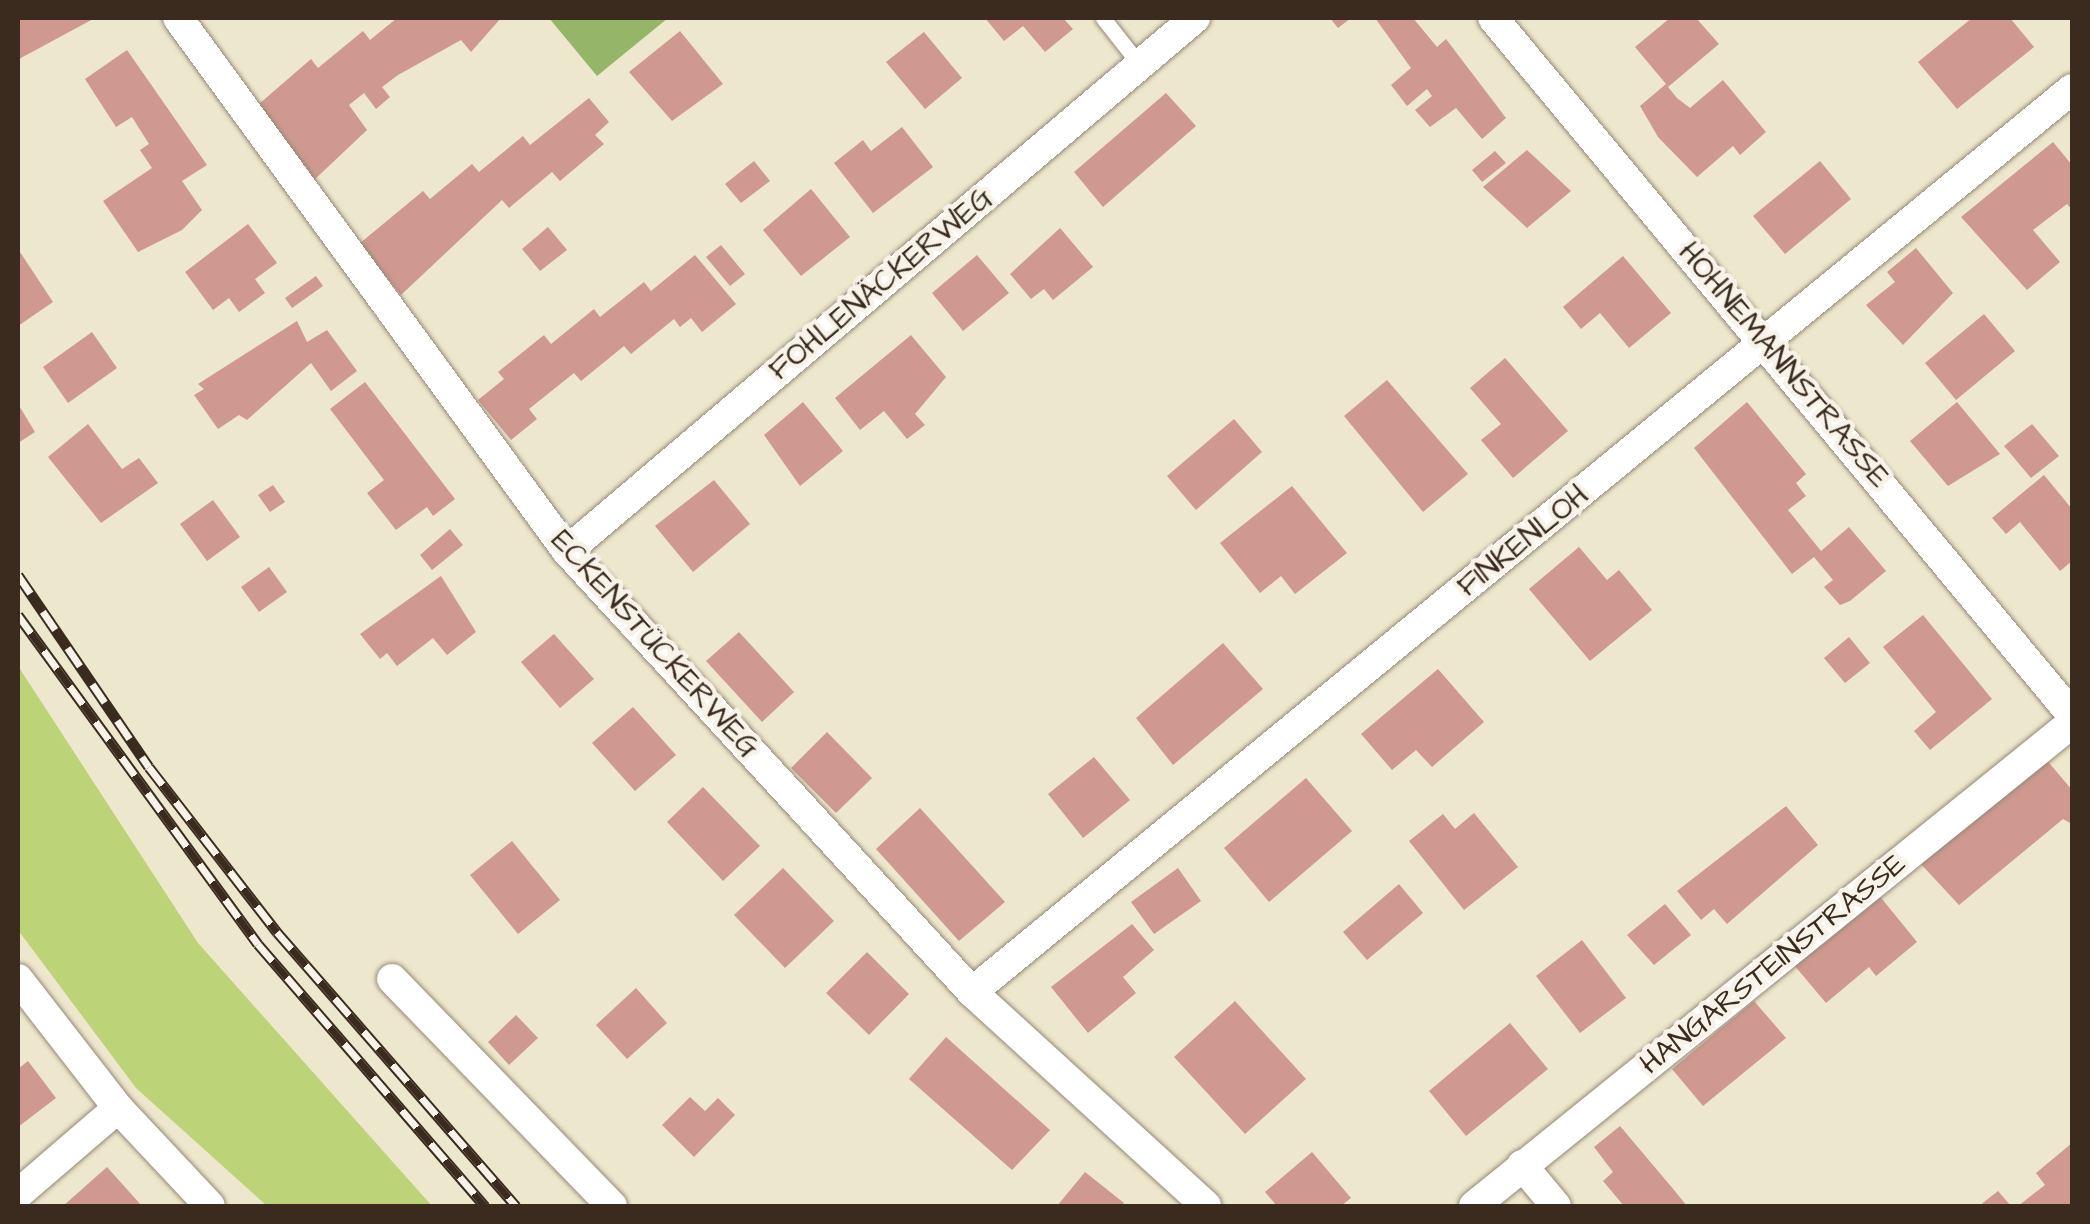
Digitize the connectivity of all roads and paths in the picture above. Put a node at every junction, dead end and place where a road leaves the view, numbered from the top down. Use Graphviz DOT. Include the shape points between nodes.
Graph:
graph roads {
  1 [pos="178,18"];
  2 [pos="1103,18"];
  3 [pos="1196,18"];
  4 [pos="1493,18"];
  5 [pos="1140,64"];
  6 [pos="2072,88"];
  7 [pos="1765,342"];
  8 [pos="568,551"];
  9 [pos="2072,715"];
  10 [pos="2072,722"];
  11 [pos="18,978"];
  12 [pos="392,979"];
  13 [pos="972,992"];
  14 [pos="118,1108"];
  15 [pos="1522,1165"];
  16 [pos="18,1194"];
  17 [pos="210,1206"];
  18 [pos="612,1206"];
  19 [pos="1206,1206"];
  20 [pos="1474,1206"];
  21 [pos="1556,1206"];
  1 -- 8 [label="street, ECKENSTÜCKERWEG"];
  2 -- 5 [label="lane"];
  3 -- 5 [label="street, FOHLENÄCKERWEG"];
  4 -- 7 [label="street, HOHNEMANNSTRASSE"];
  5 -- 8 [label="street, FOHLENÄCKERWEG"];
  6 -- 7 [label="street, FINKENLOH"];
  7 -- 9 [label="street, HOHNEMANNSTRASSE"];
  7 -- 13 [label="street, FINKENLOH"];
  8 -- 13 [label="street, ECKENSTÜCKERWEG"];
  10 -- 15 [label="street, HANGARSTEINSTRASSE"];
  11 -- 14 [label="street"];
  12 -- 18 [label="street"];
  13 -- 19 [label="street, ECKENSTÜCKERWEG"];
  14 -- 16 [label="street"];
  14 -- 17 [label="street"];
  15 -- 20 [label="street, HANGARSTEINSTRASSE"];
  15 -- 21 [label="street"];
}
